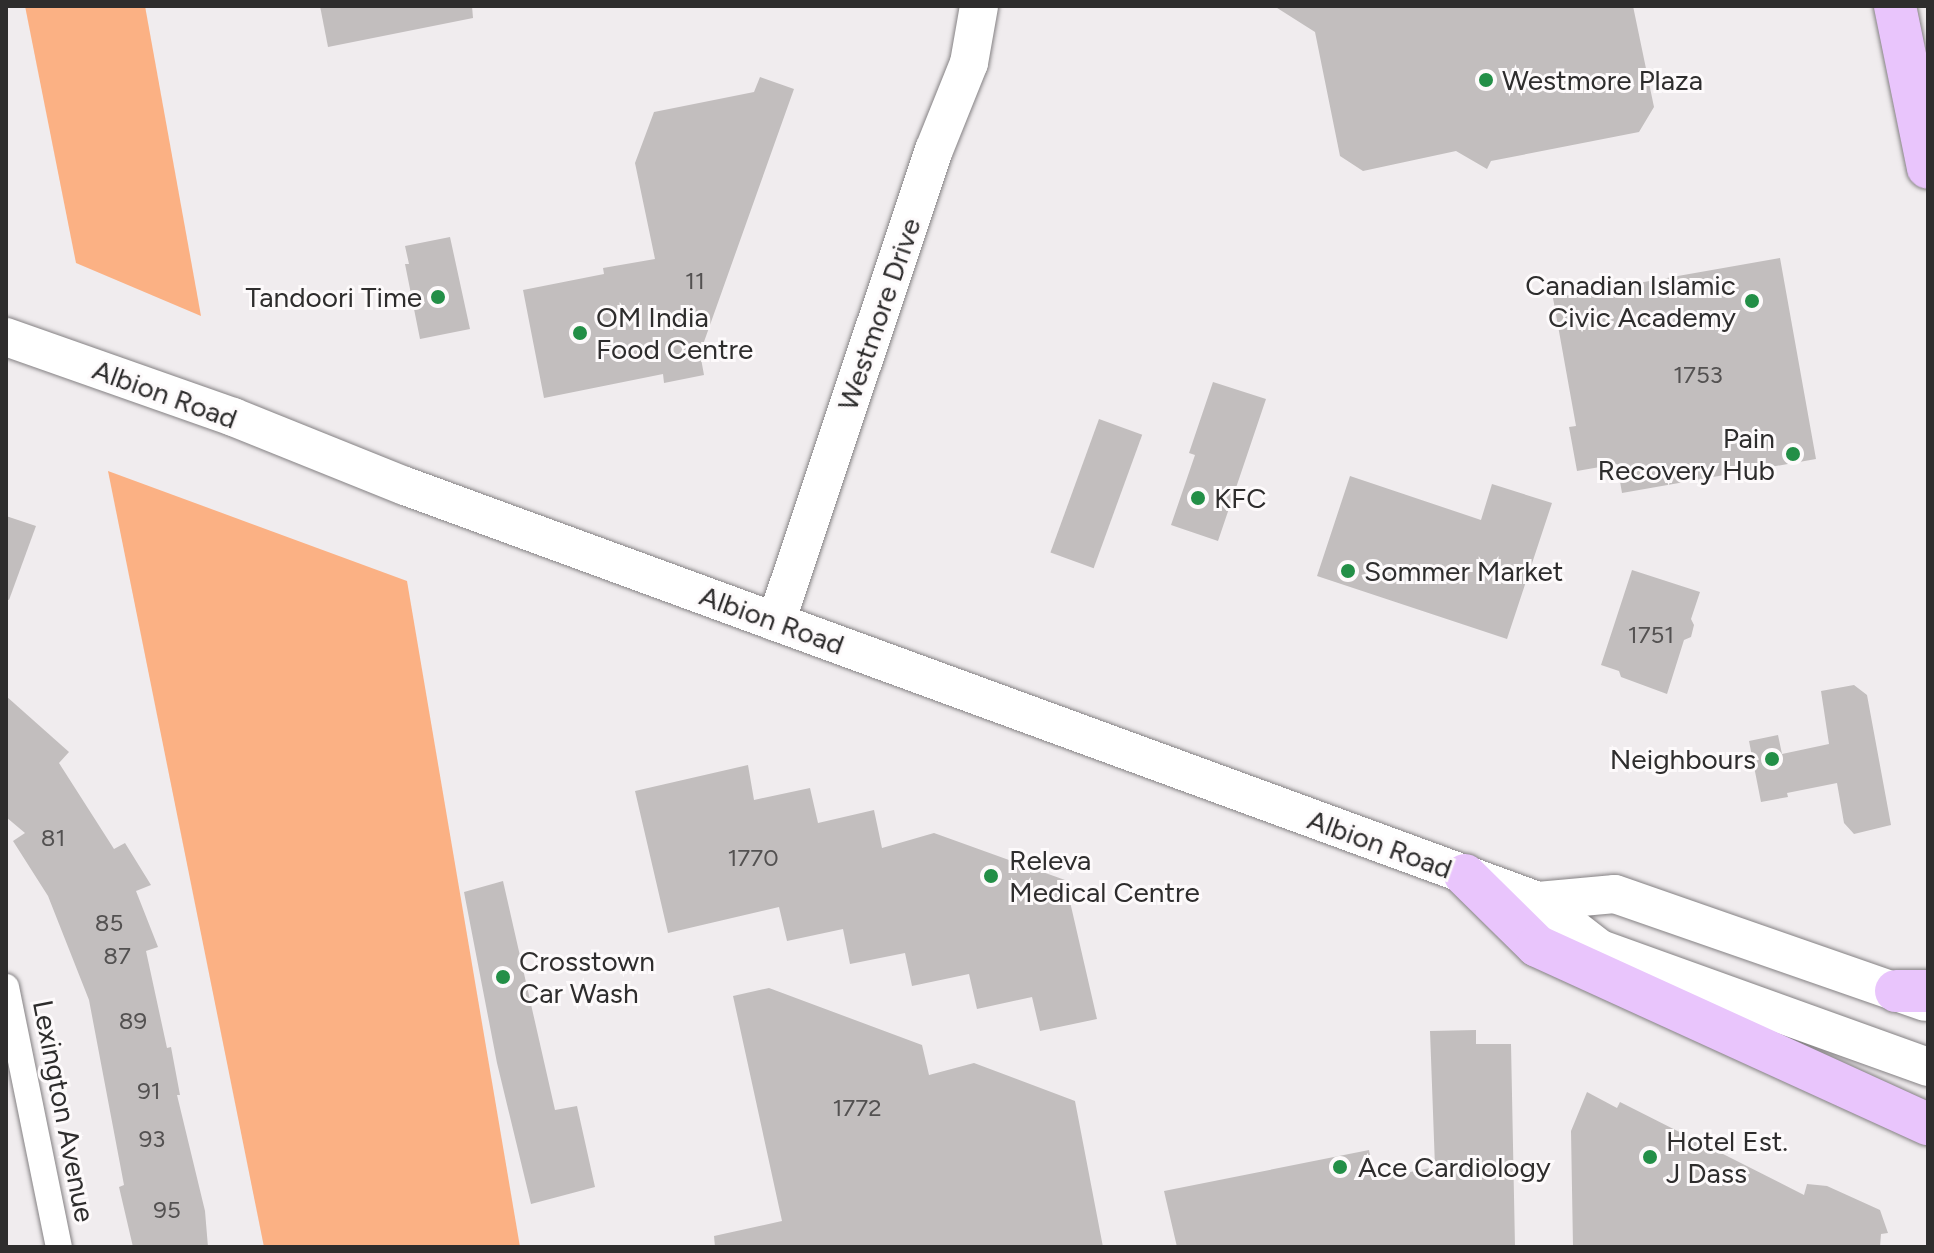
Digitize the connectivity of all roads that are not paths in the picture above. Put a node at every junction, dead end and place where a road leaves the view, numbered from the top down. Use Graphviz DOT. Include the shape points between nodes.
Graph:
graph roads {
  1 [pos="979,6"];
  2 [pos="1895,6"];
  3 [pos="1928,168"];
  4 [pos="6,337"];
  5 [pos="776,622"];
  6 [pos="1465,875"];
  7 [pos="1538,901"];
  8 [pos="6,965"];
  9 [pos="6,986"];
  10 [pos="1917,995"];
  11 [pos="1928,1067"];
  12 [pos="1928,1124"];
  13 [pos="59,1247"];
  1 -- 5 [label="main road, Westmore Drive" via="969,63 934,150"];
  2 -- 3 [label="main road"];
  4 -- 5 [label="main road, Albion Road"];
  5 -- 6 [label="main road, Albion Road"];
  6 -- 7 [label="main road, Albion Road"];
  6 -- 12 [label="main road" via="1537,946"];
  7 -- 10 [label="main road, Albion Road" via="1615,894"];
  7 -- 11 [label="main road, Albion Road" via="1600,949"];
  8 -- 9 [label="street, Lexington Avenue"];
  9 -- 13 [label="street, Lexington Avenue"];
}
